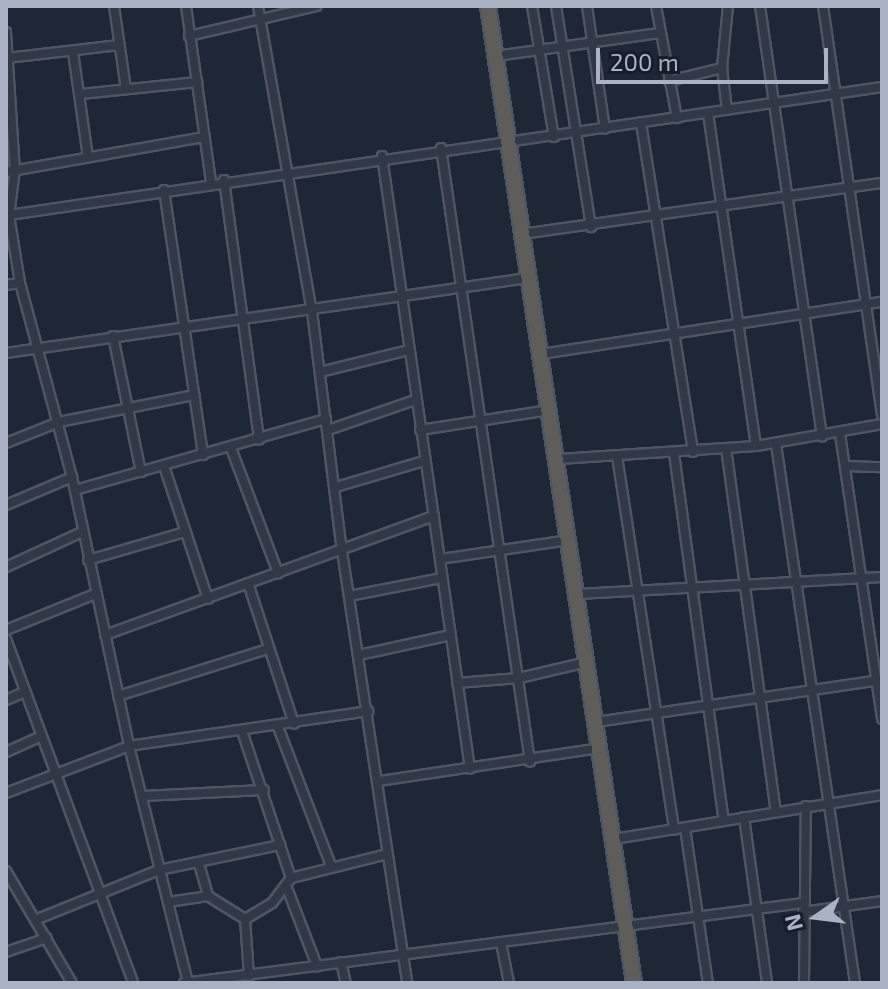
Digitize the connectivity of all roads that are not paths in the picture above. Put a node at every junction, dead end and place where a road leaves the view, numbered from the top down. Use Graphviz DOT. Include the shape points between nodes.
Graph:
graph roads {
  1 [pos="114,6"];
  2 [pos="186,6"];
  3 [pos="258,6"];
  4 [pos="317,6"];
  5 [pos="488,6"];
  6 [pos="532,6"];
  7 [pos="556,6"];
  8 [pos="587,6"];
  9 [pos="656,6"];
  10 [pos="728,6"];
  11 [pos="760,6"];
  12 [pos="823,6"];
  13 [pos="260,23"];
  14 [pos="6,32"];
  15 [pos="659,33"];
  16 [pos="189,36"];
  17 [pos="592,42"];
  18 [pos="119,45"];
  19 [pos="563,47"];
  20 [pos="539,51"];
  21 [pos="73,52"];
  22 [pos="496,56"];
  23 [pos="8,58"];
  24 [pos="722,68"];
  25 [pos="669,81"];
  26 [pos="197,82"];
  27 [pos="882,87"];
  28 [pos="126,89"];
  29 [pos="837,92"];
  30 [pos="81,94"];
  31 [pos="771,101"];
  32 [pos="727,110"];
  33 [pos="708,113"];
  34 [pos="677,118"];
  35 [pos="641,123"];
  36 [pos="605,129"];
  37 [pos="576,133"];
  38 [pos="205,137"];
  39 [pos="554,137"];
  40 [pos="507,140"];
  41 [pos="441,148"];
  42 [pos="382,156"];
  43 [pos="88,157"];
  44 [pos="10,171"];
  45 [pos="288,171"];
  46 [pos="224,180"];
  47 [pos="211,182"];
  48 [pos="882,183"];
  49 [pos="849,187"];
  50 [pos="164,190"];
  51 [pos="787,196"];
  52 [pos="721,207"];
  53 [pos="9,215"];
  54 [pos="655,217"];
  55 [pos="591,227"];
  56 [pos="521,234"];
  57 [pos="528,278"];
  58 [pos="20,283"];
  59 [pos="6,285"];
  60 [pos="463,290"];
  61 [pos="404,298"];
  62 [pos="882,302"];
  63 [pos="866,305"];
  64 [pos="312,311"];
  65 [pos="804,313"];
  66 [pos="245,320"];
  67 [pos="739,322"];
  68 [pos="183,327"];
  69 [pos="674,331"];
  70 [pos="113,336"];
  71 [pos="41,347"];
  72 [pos="409,350"];
  73 [pos="6,353"];
  74 [pos="541,354"];
  75 [pos="320,372"];
  76 [pos="194,395"];
  77 [pos="415,400"];
  78 [pos="127,408"];
  79 [pos="550,409"];
  80 [pos="882,416"];
  81 [pos="326,419"];
  82 [pos="482,420"];
  83 [pos="59,422"];
  84 [pos="882,424"];
  85 [pos="328,430"];
  86 [pos="420,430"];
  87 [pos="840,434"];
  88 [pos="822,437"];
  89 [pos="259,440"];
  90 [pos="6,443"];
  91 [pos="776,444"];
  92 [pos="756,446"];
  93 [pos="231,448"];
  94 [pos="726,448"];
  95 [pos="693,452"];
  96 [pos="674,453"];
  97 [pos="203,455"];
  98 [pos="617,456"];
  99 [pos="559,459"];
  100 [pos="424,461"];
  101 [pos="164,466"];
  102 [pos="847,466"];
  103 [pos="882,467"];
  104 [pos="141,472"];
  105 [pos="72,477"];
  106 [pos="336,487"];
  107 [pos="75,490"];
  108 [pos="6,505"];
  109 [pos="434,516"];
  110 [pos="82,532"];
  111 [pos="185,532"];
  112 [pos="570,540"];
  113 [pos="499,550"];
  114 [pos="342,551"];
  115 [pos="440,559"];
  116 [pos="88,560"];
  117 [pos="6,567"];
  118 [pos="278,573"];
  119 [pos="882,577"];
  120 [pos="442,578"];
  121 [pos="863,579"];
  122 [pos="248,583"];
  123 [pos="744,583"];
  124 [pos="794,583"];
  125 [pos="692,585"];
  126 [pos="639,590"];
  127 [pos="95,594"];
  128 [pos="578,594"];
  129 [pos="349,596"];
  130 [pos="208,599"];
  131 [pos="6,630"];
  132 [pos="105,635"];
  133 [pos="451,635"];
  134 [pos="6,639"];
  135 [pos="268,649"];
  136 [pos="359,655"];
  137 [pos="587,661"];
  138 [pos="519,678"];
  139 [pos="880,680"];
  140 [pos="457,683"];
  141 [pos="25,692"];
  142 [pos="811,693"];
  143 [pos="118,696"];
  144 [pos="759,698"];
  145 [pos="6,700"];
  146 [pos="707,706"];
  147 [pos="368,711"];
  148 [pos="655,714"];
  149 [pos="882,719"];
  150 [pos="596,722"];
  151 [pos="294,724"];
  152 [pos="278,727"];
  153 [pos="242,731"];
  154 [pos="40,737"];
  155 [pos="129,746"];
  156 [pos="600,748"];
  157 [pos="6,752"];
  158 [pos="530,762"];
  159 [pos="470,769"];
  160 [pos="52,773"];
  161 [pos="379,781"];
  162 [pos="264,790"];
  163 [pos="6,793"];
  164 [pos="882,795"];
  165 [pos="142,796"];
  166 [pos="828,802"];
  167 [pos="806,806"];
  168 [pos="776,811"];
  169 [pos="744,817"];
  170 [pos="724,821"];
  171 [pos="685,828"];
  172 [pos="674,830"];
  173 [pos="614,839"];
  174 [pos="280,845"];
  175 [pos="387,854"];
  176 [pos="199,864"];
  177 [pos="331,866"];
  178 [pos="159,870"];
  179 [pos="6,871"];
  180 [pos="291,878"];
  181 [pos="287,888"];
  182 [pos="96,894"];
  183 [pos="208,896"];
  184 [pos="882,901"];
  185 [pos="168,902"];
  186 [pos="757,906"];
  187 [pos="803,907"];
  188 [pos="844,908"];
  189 [pos="696,914"];
  190 [pos="245,919"];
  191 [pos="35,920"];
  192 [pos="626,923"];
  193 [pos="47,938"];
  194 [pos="501,943"];
  195 [pos="6,952"];
  196 [pos="403,954"];
  197 [pos="341,962"];
  198 [pos="317,966"];
  199 [pos="282,972"];
  200 [pos="249,976"];
  201 [pos="226,981"];
  202 [pos="72,983"];
  203 [pos="133,983"];
  204 [pos="186,983"];
  205 [pos="285,983"];
  206 [pos="346,983"];
  207 [pos="407,983"];
  208 [pos="509,983"];
  209 [pos="634,983"];
  210 [pos="708,983"];
  211 [pos="767,983"];
  212 [pos="804,983"];
  213 [pos="855,983"];
  1 -- 18 [label="street"];
  2 -- 16 [label="street"];
  3 -- 13 [label="street"];
  4 -- 13 [label="street"];
  5 -- 22 [label="highway"];
  6 -- 20 [label="street"];
  7 -- 19 [label="street"];
  8 -- 17 [label="street"];
  9 -- 15 [label="street"];
  10 -- 24 [label="street"];
  11 -- 31 [label="street"];
  12 -- 29 [label="street"];
  13 -- 16 [label="street"];
  13 -- 45 [label="street"];
  14 -- 23 [label="street"];
  15 -- 17 [label="street"];
  15 -- 25 [label="street"];
  16 -- 26 [label="street"];
  17 -- 19 [label="street"];
  17 -- 36 [label="street"];
  18 -- 21 [label="street"];
  18 -- 28 [label="street"];
  19 -- 20 [label="street"];
  19 -- 37 [label="street"];
  20 -- 22 [label="street"];
  20 -- 39 [label="street"];
  21 -- 23 [label="street"];
  21 -- 30 [label="street"];
  22 -- 40 [label="highway"];
  23 -- 44 [label="street"];
  24 -- 25 [label="street"];
  24 -- 32 [label="street"];
  25 -- 34 [label="street"];
  26 -- 28 [label="street"];
  26 -- 38 [label="street"];
  27 -- 29 [label="street"];
  28 -- 30 [label="street"];
  29 -- 31 [label="street"];
  29 -- 49 [label="street"];
  30 -- 43 [label="street"];
  31 -- 32 [label="street"];
  31 -- 51 [label="street"];
  32 -- 33 [label="street"];
  33 -- 34 [label="street"];
  33 -- 52 [label="street"];
  34 -- 35 [label="street"];
  35 -- 36 [label="street"];
  35 -- 54 [label="street"];
  36 -- 37 [label="street"];
  37 -- 39 [label="street"];
  37 -- 55 [label="street"];
  38 -- 43 [label="street"];
  38 -- 47 [label="street"];
  39 -- 40 [label="street"];
  40 -- 41 [label="street"];
  40 -- 56 [label="highway"];
  41 -- 42 [label="street"];
  41 -- 60 [label="street"];
  42 -- 45 [label="street"];
  42 -- 61 [label="street"];
  43 -- 44 [label="street"];
  44 -- 53 [label="street"];
  45 -- 46 [label="street"];
  45 -- 64 [label="street"];
  46 -- 47 [label="street"];
  46 -- 66 [label="street"];
  47 -- 50 [label="street"];
  48 -- 49 [label="street"];
  49 -- 51 [label="street"];
  49 -- 63 [label="street"];
  50 -- 53 [label="street"];
  50 -- 68 [label="street"];
  51 -- 52 [label="street"];
  51 -- 65 [label="street"];
  52 -- 54 [label="street"];
  52 -- 67 [label="street"];
  53 -- 58 [label="street"];
  54 -- 55 [label="street"];
  54 -- 69 [label="street"];
  55 -- 56 [label="street"];
  56 -- 57 [label="highway"];
  57 -- 60 [label="street"];
  57 -- 74 [label="highway"];
  58 -- 59 [label="street"];
  58 -- 71 [label="street"];
  60 -- 61 [label="street"];
  60 -- 82 [label="street"];
  61 -- 64 [label="street"];
  61 -- 72 [label="street"];
  62 -- 63 [label="street"];
  63 -- 65 [label="street"];
  63 -- 80 [label="street"];
  64 -- 66 [label="street"];
  64 -- 75 [label="street"];
  65 -- 67 [label="street"];
  65 -- 88 [label="street"];
  66 -- 68 [label="street"];
  66 -- 89 [label="street"];
  67 -- 69 [label="street"];
  67 -- 92 [label="street"];
  68 -- 70 [label="street"];
  68 -- 76 [label="street"];
  69 -- 74 [label="street"];
  69 -- 95 [label="street"];
  70 -- 71 [label="street"];
  70 -- 78 [label="street"];
  71 -- 73 [label="street"];
  71 -- 83 [label="street"];
  72 -- 75 [label="street"];
  72 -- 77 [label="street"];
  74 -- 79 [label="highway"];
  75 -- 81 [label="street"];
  76 -- 78 [label="street"];
  76 -- 97 [label="street"];
  77 -- 85 [label="street"];
  77 -- 86 [label="street"];
  78 -- 83 [label="street"];
  78 -- 104 [label="street"];
  79 -- 82 [label="street"];
  79 -- 99 [label="highway"];
  81 -- 85 [label="street"];
  81 -- 89 [label="street"];
  82 -- 86 [label="street"];
  82 -- 113 [label="street"];
  83 -- 90 [label="street"];
  83 -- 105 [label="street"];
  84 -- 87 [label="street"];
  85 -- 106 [label="street"];
  86 -- 100 [label="street"];
  87 -- 88 [label="street"];
  87 -- 102 [label="street"];
  88 -- 91 [label="street"];
  89 -- 93 [label="street"];
  91 -- 92 [label="street"];
  91 -- 124 [label="street"];
  92 -- 94 [label="street"];
  93 -- 97 [label="street"];
  93 -- 118 [label="street"];
  94 -- 95 [label="street"];
  94 -- 123 [label="street"];
  95 -- 96 [label="street"];
  96 -- 98 [label="street"];
  96 -- 125 [label="street"];
  97 -- 101 [label="street"];
  98 -- 99 [label="street"];
  98 -- 126 [label="street"];
  99 -- 112 [label="highway"];
  100 -- 106 [label="street"];
  100 -- 109 [label="street"];
  101 -- 104 [label="street"];
  101 -- 111 [label="street"];
  102 -- 103 [label="street"];
  102 -- 121 [label="street"];
  104 -- 107 [label="street"];
  105 -- 107 [label="street"];
  105 -- 108 [label="street"];
  106 -- 114 [label="street"];
  107 -- 110 [label="street"];
  109 -- 114 [label="street"];
  109 -- 115 [label="street"];
  110 -- 116 [label="street"];
  110 -- 117 [label="street"];
  111 -- 116 [label="street"];
  111 -- 130 [label="street"];
  112 -- 113 [label="street"];
  112 -- 128 [label="highway"];
  113 -- 115 [label="street"];
  113 -- 138 [label="street"];
  114 -- 118 [label="street"];
  114 -- 129 [label="street"];
  115 -- 120 [label="street"];
  116 -- 127 [label="street"];
  118 -- 122 [label="street"];
  119 -- 121 [label="street"];
  120 -- 129 [label="street"];
  120 -- 133 [label="street"];
  121 -- 124 [label="street"];
  121 -- 139 [label="street"];
  122 -- 130 [label="street"];
  122 -- 135 [label="street"];
  123 -- 124 [label="street"];
  123 -- 125 [label="street"];
  123 -- 144 [label="street"];
  124 -- 142 [label="street"];
  125 -- 126 [label="street"];
  125 -- 146 [label="street"];
  126 -- 128 [label="street"];
  126 -- 148 [label="street"];
  127 -- 131 [label="street"];
  127 -- 132 [label="street"];
  128 -- 137 [label="highway"];
  129 -- 136 [label="street"];
  130 -- 132 [label="street"];
  132 -- 143 [label="street"];
  133 -- 136 [label="street"];
  133 -- 140 [label="street"];
  134 -- 141 [label="street"];
  135 -- 143 [label="street"];
  135 -- 151 [label="street"];
  136 -- 147 [label="street"];
  137 -- 138 [label="street"];
  137 -- 150 [label="highway"];
  138 -- 140 [label="street"];
  138 -- 158 [label="street"];
  139 -- 142 [label="street"];
  139 -- 149 [label="street"];
  140 -- 159 [label="street"];
  141 -- 145 [label="street"];
  141 -- 154 [label="street"];
  142 -- 144 [label="street"];
  142 -- 166 [label="street"];
  143 -- 155 [label="street"];
  144 -- 146 [label="street"];
  144 -- 168 [label="street"];
  146 -- 148 [label="street"];
  146 -- 170 [label="street"];
  147 -- 151 [label="street"];
  147 -- 161 [label="street"];
  148 -- 150 [label="street"];
  148 -- 172 [label="street"];
  150 -- 156 [label="highway"];
  151 -- 152 [label="street"];
  152 -- 153 [label="street"];
  152 -- 177 [label="street"];
  153 -- 155 [label="street"];
  153 -- 162 [label="street"];
  154 -- 157 [label="street"];
  154 -- 160 [label="street"];
  155 -- 160 [label="street"];
  155 -- 165 [label="street"];
  156 -- 158 [label="street"];
  156 -- 173 [label="highway"];
  158 -- 159 [label="street"];
  159 -- 161 [label="street"];
  160 -- 163 [label="street"];
  160 -- 182 [label="street"];
  161 -- 175 [label="street"];
  162 -- 165 [label="street"];
  162 -- 174 [label="street"];
  164 -- 166 [label="street"];
  165 -- 178 [label="street"];
  166 -- 167 [label="street"];
  166 -- 188 [label="street"];
  167 -- 168 [label="street"];
  167 -- 187 [label="street"];
  168 -- 169 [label="street"];
  169 -- 170 [label="street"];
  169 -- 186 [label="street"];
  170 -- 171 [label="street"];
  171 -- 172 [label="street"];
  171 -- 189 [label="street"];
  172 -- 173 [label="street"];
  173 -- 192 [label="highway"];
  174 -- 176 [label="street"];
  174 -- 180 [label="street"];
  175 -- 177 [label="street"];
  175 -- 196 [label="street"];
  176 -- 178 [label="street"];
  176 -- 183 [label="street"];
  177 -- 180 [label="street"];
  178 -- 182 [label="street"];
  178 -- 185 [label="street"];
  179 -- 191 [label="street"];
  180 -- 181 [label="street"];
  181 -- 190 [label="street" via="256,917"];
  181 -- 198 [label="street"];
  182 -- 191 [label="street"];
  182 -- 203 [label="street"];
  183 -- 185 [label="street"];
  183 -- 190 [label="street"];
  184 -- 188 [label="street"];
  185 -- 204 [label="street"];
  186 -- 187 [label="street"];
  186 -- 189 [label="street"];
  186 -- 211 [label="street"];
  187 -- 188 [label="street"];
  187 -- 212 [label="street"];
  188 -- 213 [label="street"];
  189 -- 192 [label="street"];
  189 -- 210 [label="street"];
  190 -- 200 [label="street"];
  191 -- 193 [label="street"];
  192 -- 194 [label="street"];
  192 -- 209 [label="highway"];
  193 -- 195 [label="street"];
  193 -- 202 [label="street"];
  194 -- 196 [label="street"];
  194 -- 208 [label="street"];
  196 -- 197 [label="street"];
  196 -- 207 [label="street"];
  197 -- 198 [label="street"];
  197 -- 206 [label="street"];
  198 -- 199 [label="street"];
  199 -- 200 [label="street"];
  199 -- 205 [label="street"];
  200 -- 201 [label="street"];
  201 -- 204 [label="street"];
}
